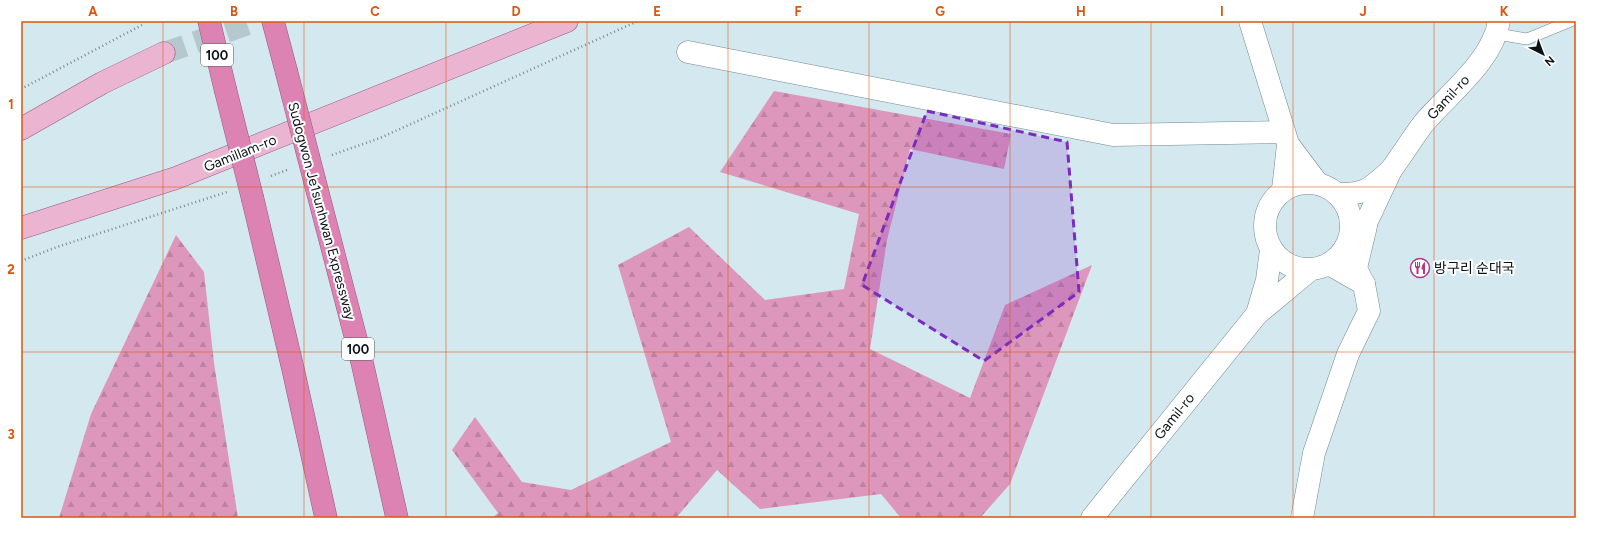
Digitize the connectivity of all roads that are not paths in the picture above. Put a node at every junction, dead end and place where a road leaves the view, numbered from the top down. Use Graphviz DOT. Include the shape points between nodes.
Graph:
graph roads {
  1 [pos="209,21"];
  2 [pos="273,21"];
  3 [pos="567,21"];
  4 [pos="1250,21"];
  5 [pos="1571,21"];
  6 [pos="1498,28"];
  7 [pos="688,52"];
  8 [pos="164,53"];
  9 [pos="21,129"];
  10 [pos="1286,138"];
  11 [pos="1391,170"];
  12 [pos="1318,184"];
  13 [pos="1283,190"];
  14 [pos="1337,194"];
  15 [pos="21,228"];
  16 [pos="1355,234"];
  17 [pos="1271,250"];
  18 [pos="1319,267"];
  19 [pos="1360,276"];
  20 [pos="1257,314"];
  21 [pos="326,518"];
  22 [pos="398,518"];
  23 [pos="1092,518"];
  24 [pos="1302,518"];
  1 -- 21 [label="highway, 100, bridge" via="293,369"];
  2 -- 22 [label="highway, Sudogwon Je1sunhwan Expressway / 100, bridge" via="362,362"];
  3 -- 15 [label="main road, Gamillam-ro" via="176,178"];
  4 -- 10 [label="street"];
  5 -- 6 [label="lane" via="1526,39"];
  6 -- 11 [label="street, Gamil-ro" via="1474,70 1423,124"];
  7 -- 10 [label="street" via="1112,135"];
  8 -- 9 [label="main road" via="102,83"];
  10 -- 12 [label="street"];
  10 -- 13 [label="street"];
  11 -- 14 [label="street, Gamil-ro" via="1372,187 1355,195"];
  11 -- 16 [label="street, Gamil-ro"];
  12 -- 13 [label="street, Gamil-ro" via="1294,185"];
  12 -- 14 [label="street, Gamil-ro"];
  13 -- 17 [label="street, Gamil-ro" via="1273,200 1264,224"];
  14 -- 16 [label="street, Gamil-ro" via="1346,205"];
  16 -- 18 [label="street, Gamil-ro" via="1338,258"];
  16 -- 19 [label="street"];
  16 -- 19 [label="street"];
  17 -- 18 [label="street" via="1281,261 1295,268"];
  17 -- 20 [label="street, Gamil-ro" via="1267,280"];
  18 -- 19 [label="street"];
  18 -- 20 [label="street, Gamil-ro"];
  19 -- 24 [label="street" via="1369,311 1348,354 1314,453"];
  20 -- 23 [label="street, Gamil-ro"];
}
